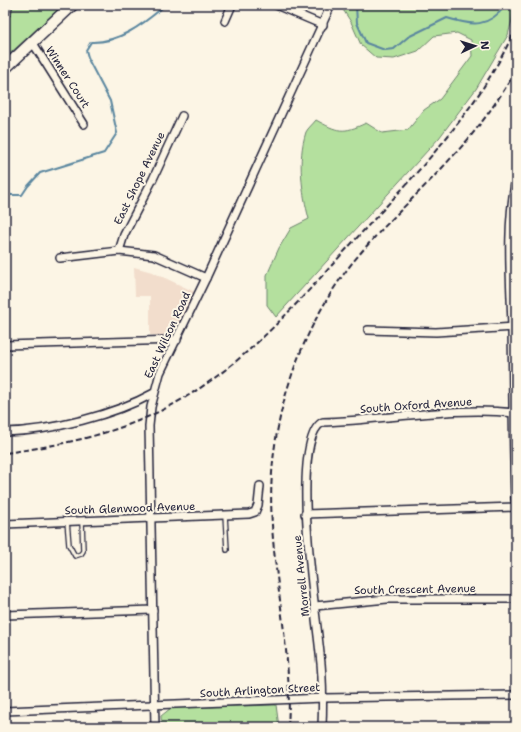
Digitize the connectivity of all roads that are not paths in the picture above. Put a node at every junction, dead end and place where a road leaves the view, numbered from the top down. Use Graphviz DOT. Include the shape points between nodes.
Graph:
graph roads {
  1 [pos="10,5"];
  2 [pos="72,5"];
  3 [pos="232,5"];
  4 [pos="276,5"];
  5 [pos="331,5"];
  6 [pos="5,15"];
  7 [pos="225,21"];
  8 [pos="323,25"];
  9 [pos="33,43"];
  10 [pos="5,68"];
  11 [pos="182,116"];
  12 [pos="84,124"];
  13 [pos="516,184"];
  14 [pos="513,236"];
  15 [pos="119,251"];
  16 [pos="60,258"];
  17 [pos="206,278"];
  18 [pos="514,327"];
  19 [pos="368,330"];
  20 [pos="177,340"];
  21 [pos="5,345"];
  22 [pos="154,393"];
  23 [pos="515,413"];
  24 [pos="319,424"];
  25 [pos="5,432"];
  26 [pos="260,486"];
  27 [pos="516,498"];
  28 [pos="516,507"];
  29 [pos="305,514"];
  30 [pos="225,515"];
  31 [pos="151,518"];
  32 [pos="82,521"];
  33 [pos="67,522"];
  34 [pos="5,524"];
  35 [pos="227,550"];
  36 [pos="516,599"];
  37 [pos="315,606"];
  38 [pos="153,610"];
  39 [pos="5,615"];
  40 [pos="516,695"];
  41 [pos="324,698"];
  42 [pos="155,706"];
  43 [pos="5,711"];
  44 [pos="155,727"];
  45 [pos="322,727"];
  1 -- 6 [label="lane" via="9,13"];
  2 -- 9 [label="main road"];
  3 -- 7 [label="street"];
  4 -- 8 [label="street"];
  5 -- 8 [label="street, East Wilson Road"];
  8 -- 17 [label="street, East Wilson Road"];
  9 -- 10 [label="main road"];
  9 -- 12 [label="street, Winner Court"];
  11 -- 15 [label="street, East Shope Avenue" via="124,235"];
  13 -- 14 [label="street"];
  14 -- 18 [label="street" via="510,269"];
  15 -- 16 [label="street"];
  15 -- 17 [label="street" via="154,255"];
  17 -- 20 [label="street, East Wilson Road"];
  18 -- 19 [label="street" via="436,332"];
  18 -- 23 [label="street"];
  20 -- 21 [label="street"];
  20 -- 22 [label="street, East Wilson Road" via="160,373"];
  22 -- 25 [label="street" via="118,409 64,424"];
  22 -- 31 [label="street, East Wilson Road" via="150,421"];
  23 -- 24 [label="street, South Oxford Avenue" via="427,413"];
  23 -- 27 [label="street"];
  24 -- 29 [label="street, Morrell Avenue" via="313,432 310,448"];
  26 -- 30 [label="street, South Glenwood Avenue" via="255,512"];
  28 -- 29 [label="street"];
  29 -- 37 [label="street, Morrell Avenue"];
  30 -- 31 [label="street, South Glenwood Avenue"];
  30 -- 35 [label="lane"];
  31 -- 32 [label="street, South Glenwood Avenue"];
  31 -- 38 [label="street, East Wilson Road"];
  32 -- 33 [label="street, South Glenwood Avenue"];
  32 -- 33 [label="lane" via="83,551 75,556 70,546"];
  33 -- 34 [label="street, South Glenwood Avenue"];
  36 -- 37 [label="street, South Crescent Avenue" via="387,599"];
  37 -- 41 [label="street, Morrell Avenue"];
  38 -- 39 [label="street"];
  38 -- 42 [label="street, East Wilson Road"];
  40 -- 41 [label="street, South Arlington Street"];
  41 -- 42 [label="street, South Arlington Street"];
  41 -- 45 [label="street, Morrell Avenue"];
  42 -- 43 [label="street, South Arlington Street"];
  42 -- 44 [label="street, East Wilson Road"];
}
